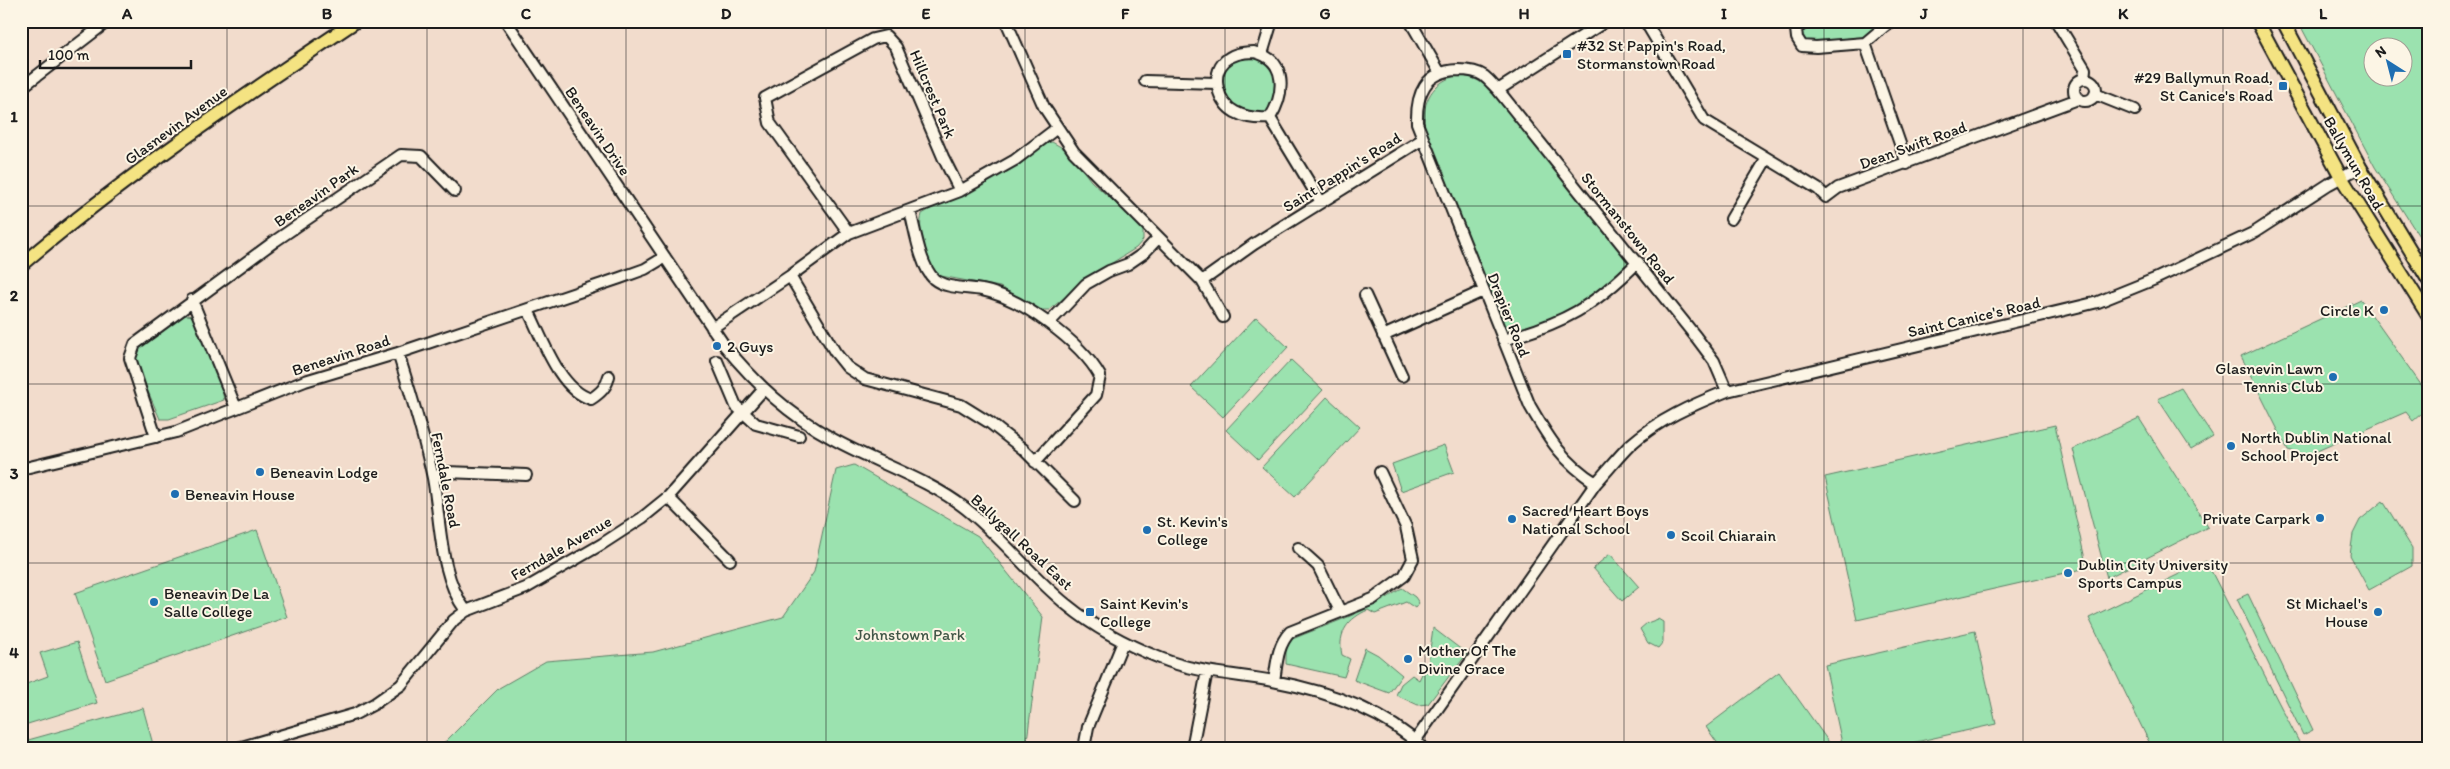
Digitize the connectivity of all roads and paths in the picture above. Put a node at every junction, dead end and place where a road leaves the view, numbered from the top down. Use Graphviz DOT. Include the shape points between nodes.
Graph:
graph roads {
  1 [pos="108,21"];
  2 [pos="356,21"];
  3 [pos="506,21"];
  4 [pos="1006,21"];
  5 [pos="1272,21"];
  6 [pos="1410,21"];
  7 [pos="1606,21"];
  8 [pos="1645,21"];
  9 [pos="1807,21"];
  10 [pos="1891,21"];
  11 [pos="2056,21"];
  12 [pos="2257,21"];
  13 [pos="2283,21"];
  14 [pos="1865,43"];
  15 [pos="1262,54"];
  16 [pos="1440,73"];
  17 [pos="2084,79"];
  18 [pos="1145,80"];
  19 [pos="1216,83"];
  20 [pos="21,88"];
  21 [pos="1498,90"];
  22 [pos="2095,94"];
  23 [pos="2078,99"];
  24 [pos="2135,110"];
  25 [pos="1270,118"];
  26 [pos="1057,128"];
  27 [pos="1423,139"];
  28 [pos="1766,158"];
  29 [pos="1907,164"];
  30 [pos="2360,167"];
  31 [pos="2341,177"];
  32 [pos="455,191"];
  33 [pos="960,191"];
  34 [pos="1322,202"];
  35 [pos="910,211"];
  36 [pos="1731,220"];
  37 [pos="849,233"];
  38 [pos="1158,238"];
  39 [pos="665,257"];
  40 [pos="1638,262"];
  41 [pos="21,265"];
  42 [pos="790,276"];
  43 [pos="1202,281"];
  44 [pos="2429,281"];
  45 [pos="1483,291"];
  46 [pos="1365,295"];
  47 [pos="192,300"];
  48 [pos="528,310"];
  49 [pos="1224,317"];
  50 [pos="2429,317"];
  51 [pos="1049,323"];
  52 [pos="712,328"];
  53 [pos="1383,336"];
  54 [pos="1503,340"];
  55 [pos="398,353"];
  56 [pos="717,361"];
  57 [pos="609,376"];
  58 [pos="1402,376"];
  59 [pos="763,390"];
  60 [pos="1727,391"];
  61 [pos="236,408"];
  62 [pos="744,413"];
  63 [pos="799,436"];
  64 [pos="156,437"];
  65 [pos="1035,462"];
  66 [pos="21,469"];
  67 [pos="1380,472"];
  68 [pos="526,475"];
  69 [pos="432,478"];
  70 [pos="1596,483"];
  71 [pos="668,497"];
  72 [pos="1075,502"];
  73 [pos="1298,548"];
  74 [pos="730,560"];
  75 [pos="466,611"];
  76 [pos="1340,611"];
  77 [pos="1123,642"];
  78 [pos="1207,671"];
  79 [pos="1274,681"];
  80 [pos="1419,744"];
  81 [pos="238,748"];
  82 [pos="1084,748"];
  83 [pos="1192,748"];
  1 -- 20 [label="street"];
  2 -- 41 [label="main road, Glasnevin Avenue" via="145,167"];
  3 -- 39 [label="street, Beneavin Drive"];
  4 -- 26 [label="street" via="1044,107"];
  5 -- 15 [label="street"];
  6 -- 16 [label="street"];
  7 -- 21 [label="street"];
  8 -- 28 [label="street, Dean Swift Road" via="1704,120"];
  9 -- 14 [label="street" via="1796,29 1802,46"];
  10 -- 14 [label="street"];
  11 -- 17 [label="street" via="2085,69"];
  12 -- 31 [label="main road, Ballymun Road"];
  13 -- 30 [label="main road, Ballymun Road"];
  14 -- 29 [label="street"];
  15 -- 19 [label="street" via="1239,53 1225,61"];
  15 -- 25 [label="street" via="1275,65 1282,91"];
  16 -- 21 [label="street" via="1468,70 1483,75"];
  16 -- 27 [label="street, Saint Pappin's Road" via="1423,89 1416,104 1417,123"];
  17 -- 22 [label="street" via="2094,83"];
  17 -- 23 [label="street" via="2073,88"];
  18 -- 19 [label="street"];
  19 -- 25 [label="street" via="1227,107 1247,117"];
  21 -- 40 [label="street, Stormanstown Road"];
  22 -- 23 [label="street" via="2087,101"];
  22 -- 24 [label="street"];
  23 -- 29 [label="street, Dean Swift Road"];
  25 -- 34 [label="street"];
  26 -- 33 [label="street" via="1015,160"];
  26 -- 38 [label="street" via="1090,170"];
  27 -- 34 [label="street, Saint Pappin's Road"];
  27 -- 45 [label="street, Drapier Road"];
  28 -- 29 [label="street, Dean Swift Road" via="1826,197 1838,188"];
  28 -- 36 [label="street"];
  30 -- 31 [label="street, Saint Canice's Road"];
  30 -- 44 [label="main road, Ballymun Road"];
  31 -- 50 [label="main road, Ballymun Road"];
  31 -- 60 [label="street, Saint Canice's Road" via="2256,232 2098,302"];
  32 -- 47 [label="street, Beneavin Park" via="421,156 401,155"];
  33 -- 35 [label="street"];
  33 -- 37 [label="street, Hillcrest Park" via="896,47 886,36 874,40 765,98 770,123"];
  34 -- 43 [label="street, Saint Pappin's Road"];
  35 -- 37 [label="street"];
  35 -- 51 [label="street" via="928,270 935,280 998,294"];
  37 -- 42 [label="street"];
  38 -- 43 [label="street"];
  38 -- 51 [label="street" via="1128,264 1086,284"];
  39 -- 48 [label="street, Beneavin Road" via="645,269"];
  39 -- 52 [label="street, Ballygall Road East"];
  40 -- 54 [label="street" via="1584,310 1551,326"];
  40 -- 60 [label="street, Stormanstown Road" via="1714,361"];
  42 -- 52 [label="street"];
  42 -- 65 [label="street" via="847,367 865,379 961,405 1023,448"];
  43 -- 49 [label="street"];
  45 -- 53 [label="street"];
  45 -- 54 [label="street, Drapier Road"];
  46 -- 53 [label="street"];
  47 -- 61 [label="street"];
  47 -- 64 [label="street, Beneavin Park" via="135,344 130,352"];
  48 -- 55 [label="street, Beneavin Road"];
  48 -- 57 [label="street" via="568,386 590,399 604,389"];
  51 -- 65 [label="street" via="1092,361 1100,376 1099,387 1096,395"];
  52 -- 59 [label="street, Ballygall Road East"];
  53 -- 58 [label="street"];
  54 -- 70 [label="street, Drapier Road" via="1530,406 1552,444 1576,470"];
  55 -- 61 [label="street, Beneavin Road" via="306,381"];
  55 -- 69 [label="street, Ferndale Road"];
  56 -- 62 [label="street" via="736,406"];
  59 -- 62 [label="street, Ferndale Avenue"];
  59 -- 77 [label="street, Ballygall Road East" via="800,420 959,504 1066,605"];
  60 -- 70 [label="street, Saint Canice's Road" via="1663,420 1630,445"];
  61 -- 64 [label="street, Beneavin Road"];
  62 -- 63 [label="street" via="756,424"];
  62 -- 71 [label="street, Ferndale Avenue"];
  64 -- 66 [label="street, Beneavin Road"];
  65 -- 72 [label="street"];
  67 -- 76 [label="street" via="1406,527 1413,559 1404,576 1391,588 1374,599"];
  68 -- 69 [label="street" via="446,472"];
  69 -- 75 [label="street, Ferndale Road" via="445,558 454,591"];
  70 -- 80 [label="street, Saint Canice's Road"];
  71 -- 74 [label="street"];
  71 -- 75 [label="street, Ferndale Avenue" via="602,544 526,588"];
  73 -- 76 [label="street" via="1318,566"];
  75 -- 81 [label="street, Ferndale Avenue" via="454,620 401,685 374,704 355,714"];
  76 -- 79 [label="street" via="1290,632 1279,649"];
  77 -- 78 [label="street, Ballygall Road East" via="1162,659"];
  77 -- 82 [label="street" via="1093,712"];
  78 -- 79 [label="street, Ballygall Road East"];
  78 -- 83 [label="street"];
  79 -- 80 [label="street, Ballygall Road East" via="1318,691 1356,705"];
}
